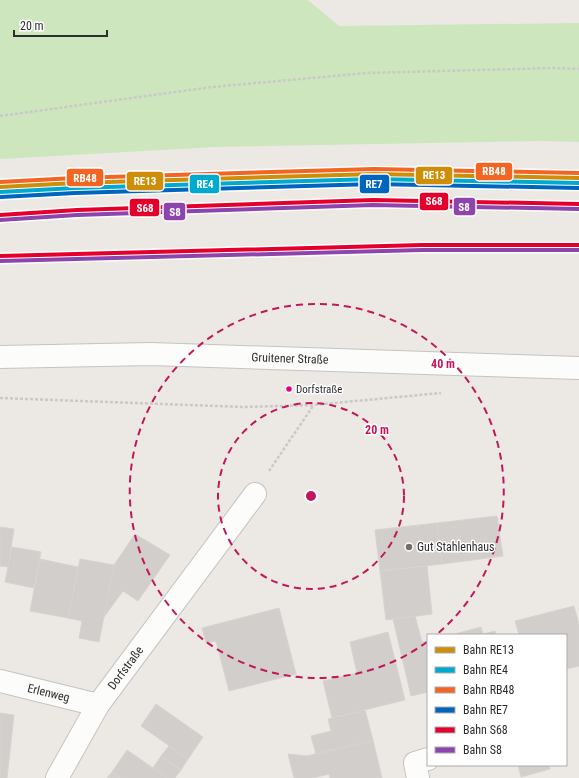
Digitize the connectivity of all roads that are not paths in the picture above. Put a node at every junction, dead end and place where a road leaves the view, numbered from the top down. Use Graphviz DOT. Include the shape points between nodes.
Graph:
graph roads {
  1 [pos="0,357"];
  2 [pos="579,368"];
  3 [pos="255,494"];
  4 [pos="0,681"];
  5 [pos="98,705"];
  6 [pos="427,759"];
  7 [pos="57,778"];
  8 [pos="418,778"];
  1 -- 2 [label="main road, Gruitener Straße" via="151,354"];
  3 -- 5 [label="main road, Dorfstraße"];
  4 -- 5 [label="main road, Erlenweg"];
  5 -- 7 [label="main road, Dorfstraße"];
  6 -- 8 [label="main road" via="415,763"];
}
